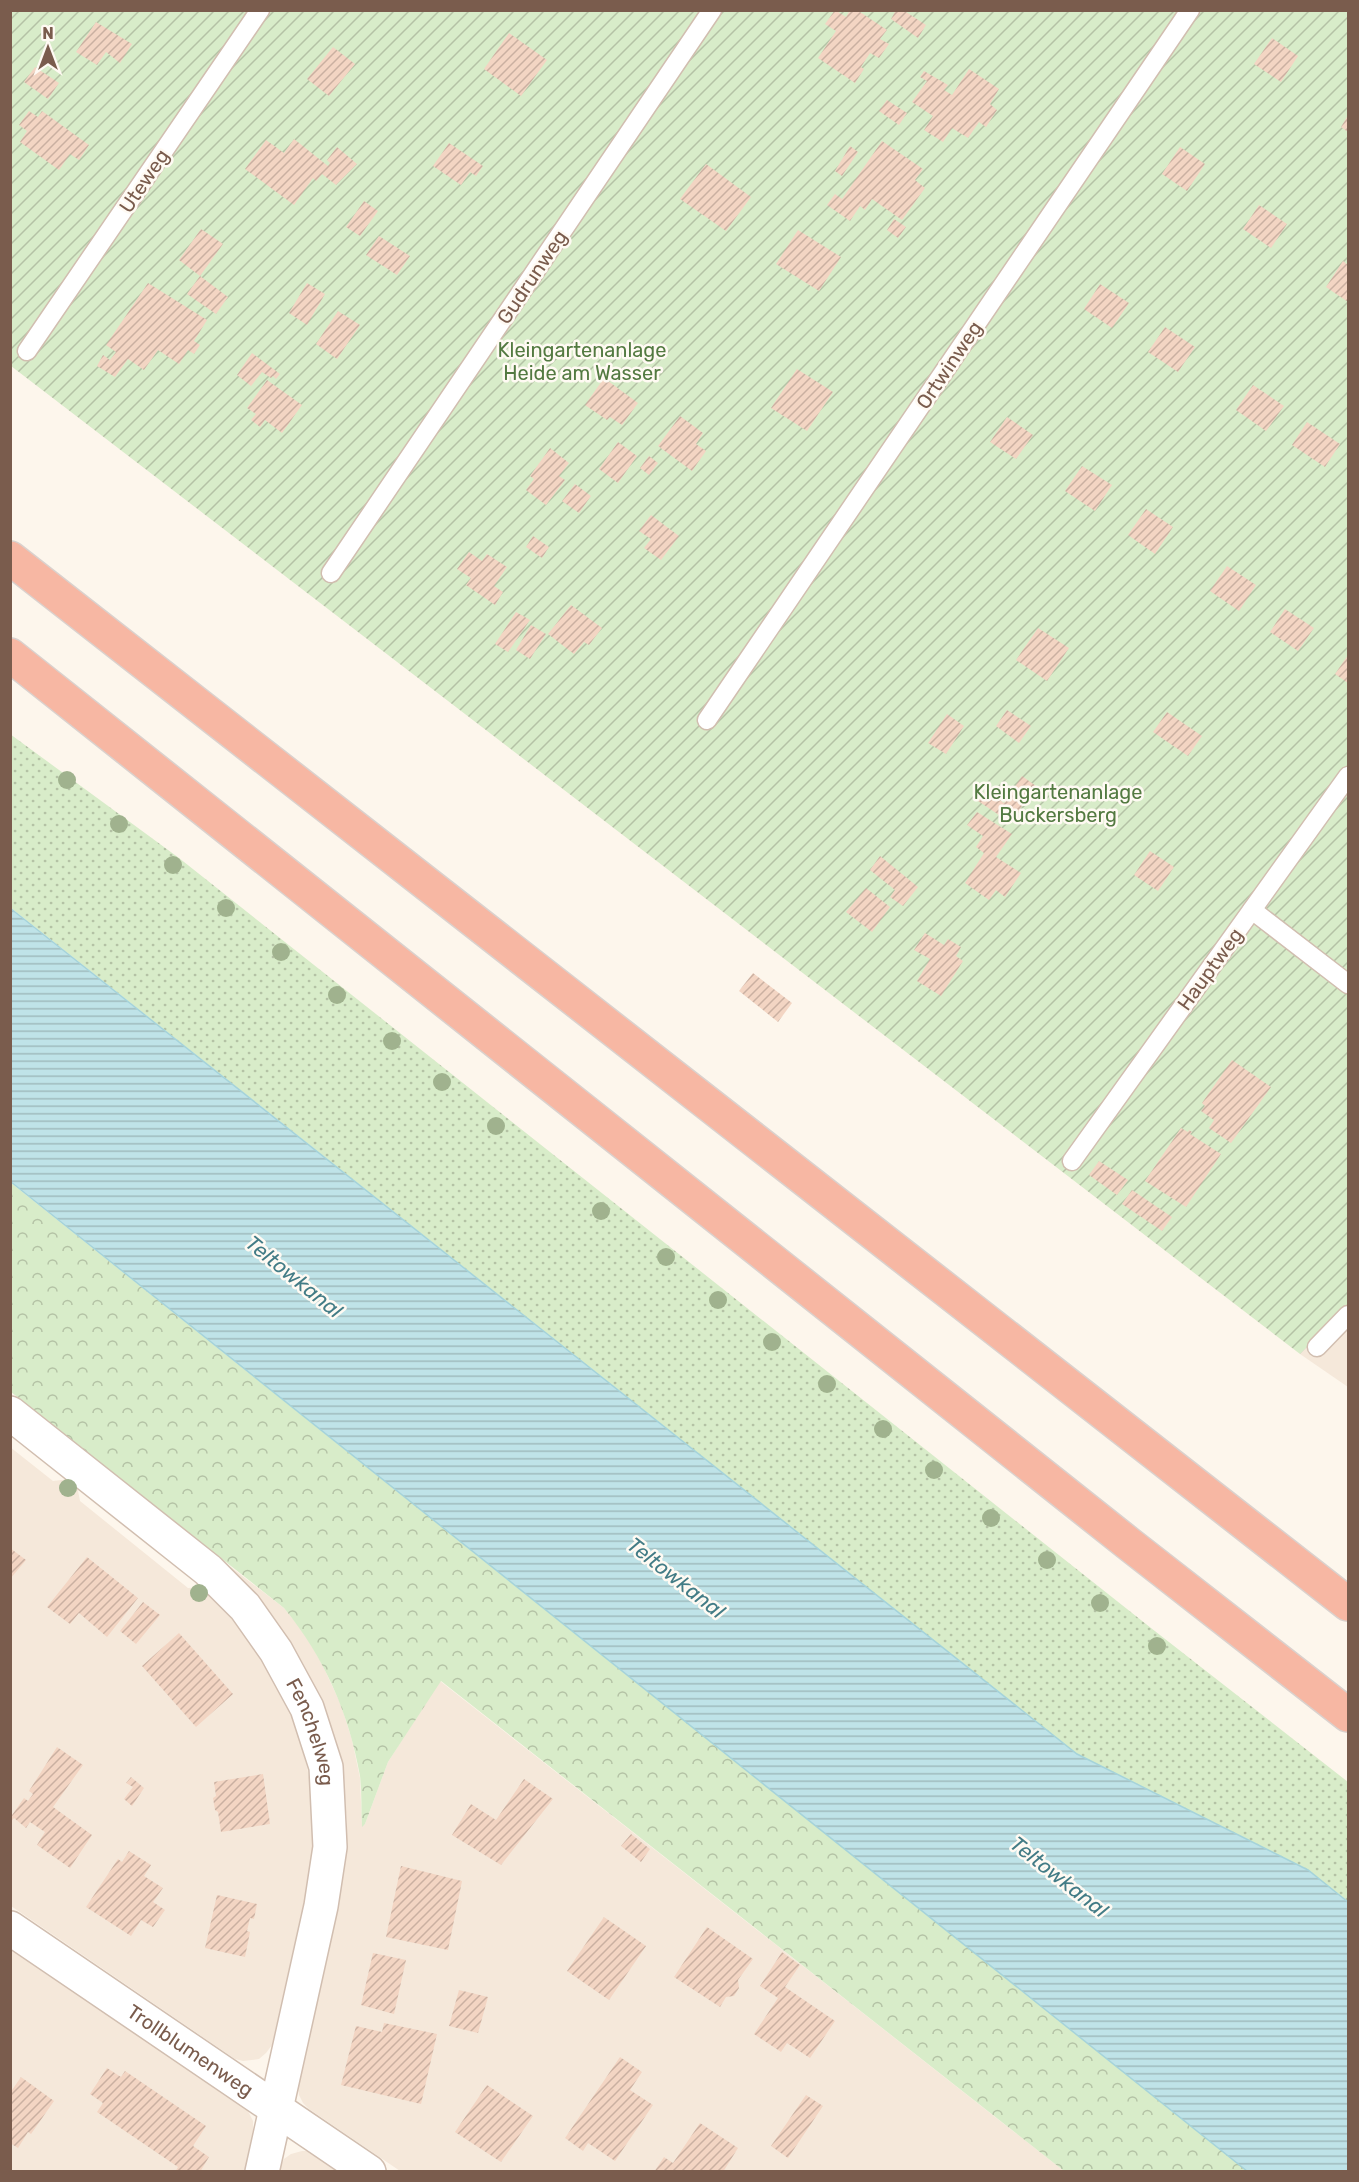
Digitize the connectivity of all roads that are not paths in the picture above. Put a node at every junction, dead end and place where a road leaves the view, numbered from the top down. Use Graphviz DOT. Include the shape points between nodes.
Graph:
graph roads {
  1 [pos="260,10"];
  2 [pos="712,10"];
  3 [pos="1191,10"];
  4 [pos="27,351"];
  5 [pos="10,558"];
  6 [pos="331,573"];
  7 [pos="10,655"];
  8 [pos="707,720"];
  9 [pos="1348,776"];
  10 [pos="1252,910"];
  11 [pos="1348,984"];
  12 [pos="1072,1161"];
  13 [pos="1348,1315"];
  14 [pos="1317,1347"];
  15 [pos="10,1413"];
  16 [pos="1348,1604"];
  17 [pos="1348,1715"];
  18 [pos="10,1928"];
  19 [pos="275,2108"];
  20 [pos="262,2172"];
  21 [pos="369,2172"];
  1 -- 4 [label="lane, Uteweg"];
  2 -- 6 [label="lane, Gudrunweg"];
  3 -- 8 [label="lane, Ortwinweg"];
  5 -- 16 [label="highway"];
  7 -- 17 [label="highway"];
  9 -- 10 [label="lane, Hauptweg"];
  10 -- 11 [label="lane"];
  10 -- 12 [label="lane, Hauptweg"];
  13 -- 14 [label="lane"];
  15 -- 19 [label="street, Fenchelweg" via="208,1570 245,1607 276,1651 308,1708 326,1767 330,1847 321,1905"];
  18 -- 19 [label="street, Trollblumenweg"];
  19 -- 20 [label="street, Fenchelweg"];
  19 -- 21 [label="street, Trollblumenweg"];
}
